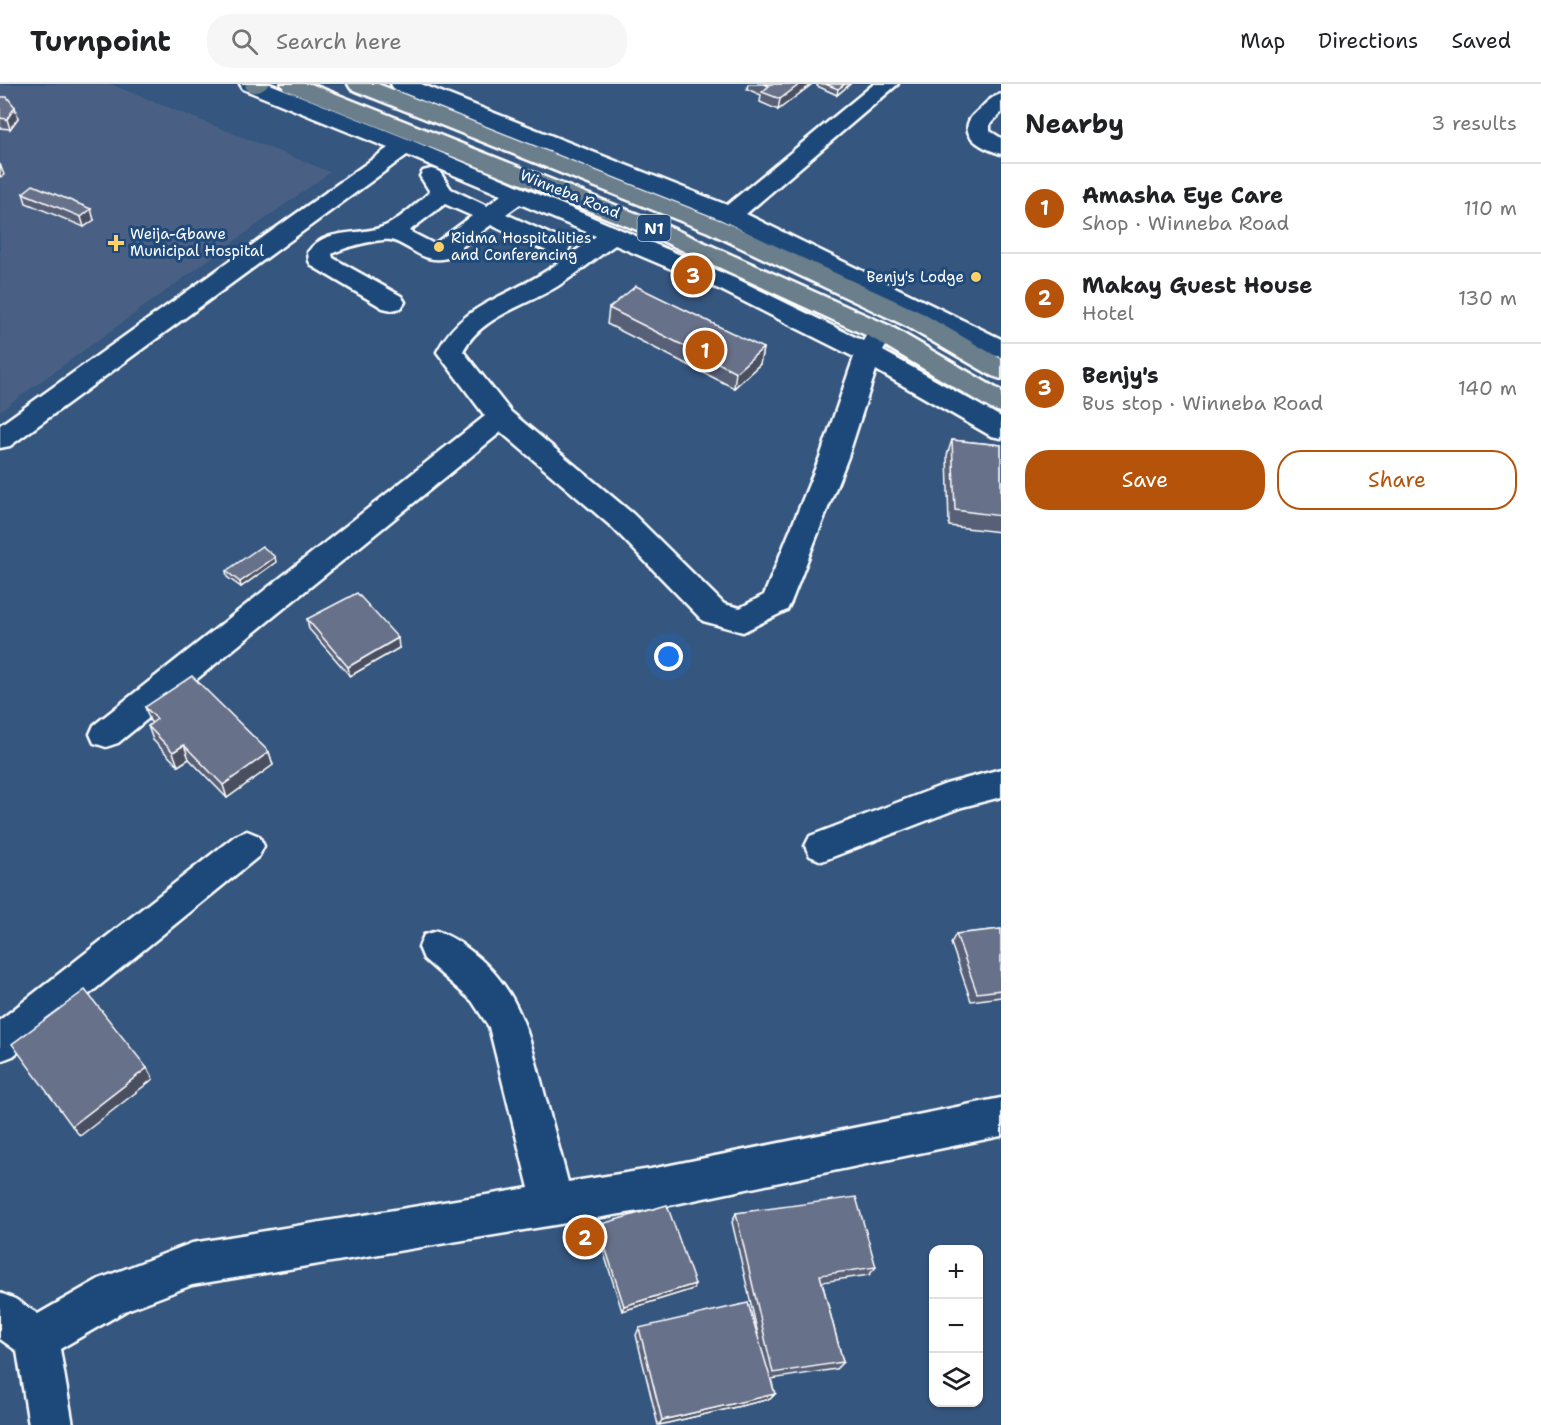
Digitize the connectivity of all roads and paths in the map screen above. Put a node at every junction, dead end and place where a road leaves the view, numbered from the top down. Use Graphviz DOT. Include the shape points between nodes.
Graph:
graph roads {
  1 [pos="292,84"];
  2 [pos="358,84"];
  3 [pos="402,84"];
  4 [pos="887,84"];
  5 [pos="255,85"];
  6 [pos="435,89"];
  7 [pos="1001,101"];
  8 [pos="405,146"];
  9 [pos="1001,147"];
  10 [pos="443,162"];
  11 [pos="443,194"];
  12 [pos="518,194"];
  13 [pos="730,215"];
  14 [pos="492,216"];
  15 [pos="393,232"];
  16 [pos="613,235"];
  17 [pos="558,247"];
  18 [pos="392,303"];
  19 [pos="874,343"];
  20 [pos="1001,348"];
  21 [pos="1001,370"];
  22 [pos="1001,403"];
  23 [pos="501,418"];
  24 [pos="1001,429"];
  25 [pos="0,439"];
  26 [pos="106,734"];
  27 [pos="1001,783"];
  28 [pos="247,846"];
  29 [pos="822,846"];
  30 [pos="437,947"];
  31 [pos="0,1043"];
  32 [pos="1001,1117"];
  33 [pos="554,1204"];
  34 [pos="0,1314"];
  35 [pos="37,1339"];
  36 [pos="51,1425"];
  1 -- 19 [label="highway, Winneba Road / N1" via="655,229"];
  2 -- 21 [label="highway, Winneba Road / N1" via="716,227 913,319"];
  3 -- 6 [label="street"];
  4 -- 13 [label="street"];
  5 -- 8 [label="street"];
  6 -- 13 [label="street"];
  7 -- 9 [label="street" via="979,122 979,134"];
  8 -- 10 [label="street"];
  8 -- 25 [label="street"];
  10 -- 11 [label="street" via="436,166 431,180"];
  10 -- 12 [label="street"];
  11 -- 14 [label="street"];
  11 -- 15 [label="street"];
  12 -- 14 [label="street"];
  12 -- 16 [label="street"];
  13 -- 20 [label="street"];
  14 -- 15 [label="street" via="438,254"];
  14 -- 17 [label="street"];
  15 -- 18 [label="street" via="332,243 319,256 321,261"];
  16 -- 19 [label="street"];
  16 -- 23 [label="street" via="548,281 476,320 454,341 450,352"];
  19 -- 22 [label="highway, Winneba Road / N1"];
  19 -- 23 [label="street" via="834,458 776,602 743,620 714,613 622,521"];
  19 -- 24 [label="street"];
  23 -- 26 [label="street"];
  27 -- 29 [label="street" via="958,794"];
  28 -- 31 [label="street"];
  30 -- 33 [label="street" via="482,982 507,1024"];
  32 -- 33 [label="street" via="651,1189"];
  33 -- 35 [label="street" via="192,1264 114,1294"];
  34 -- 35 [label="street"];
  35 -- 36 [label="street"];
}
